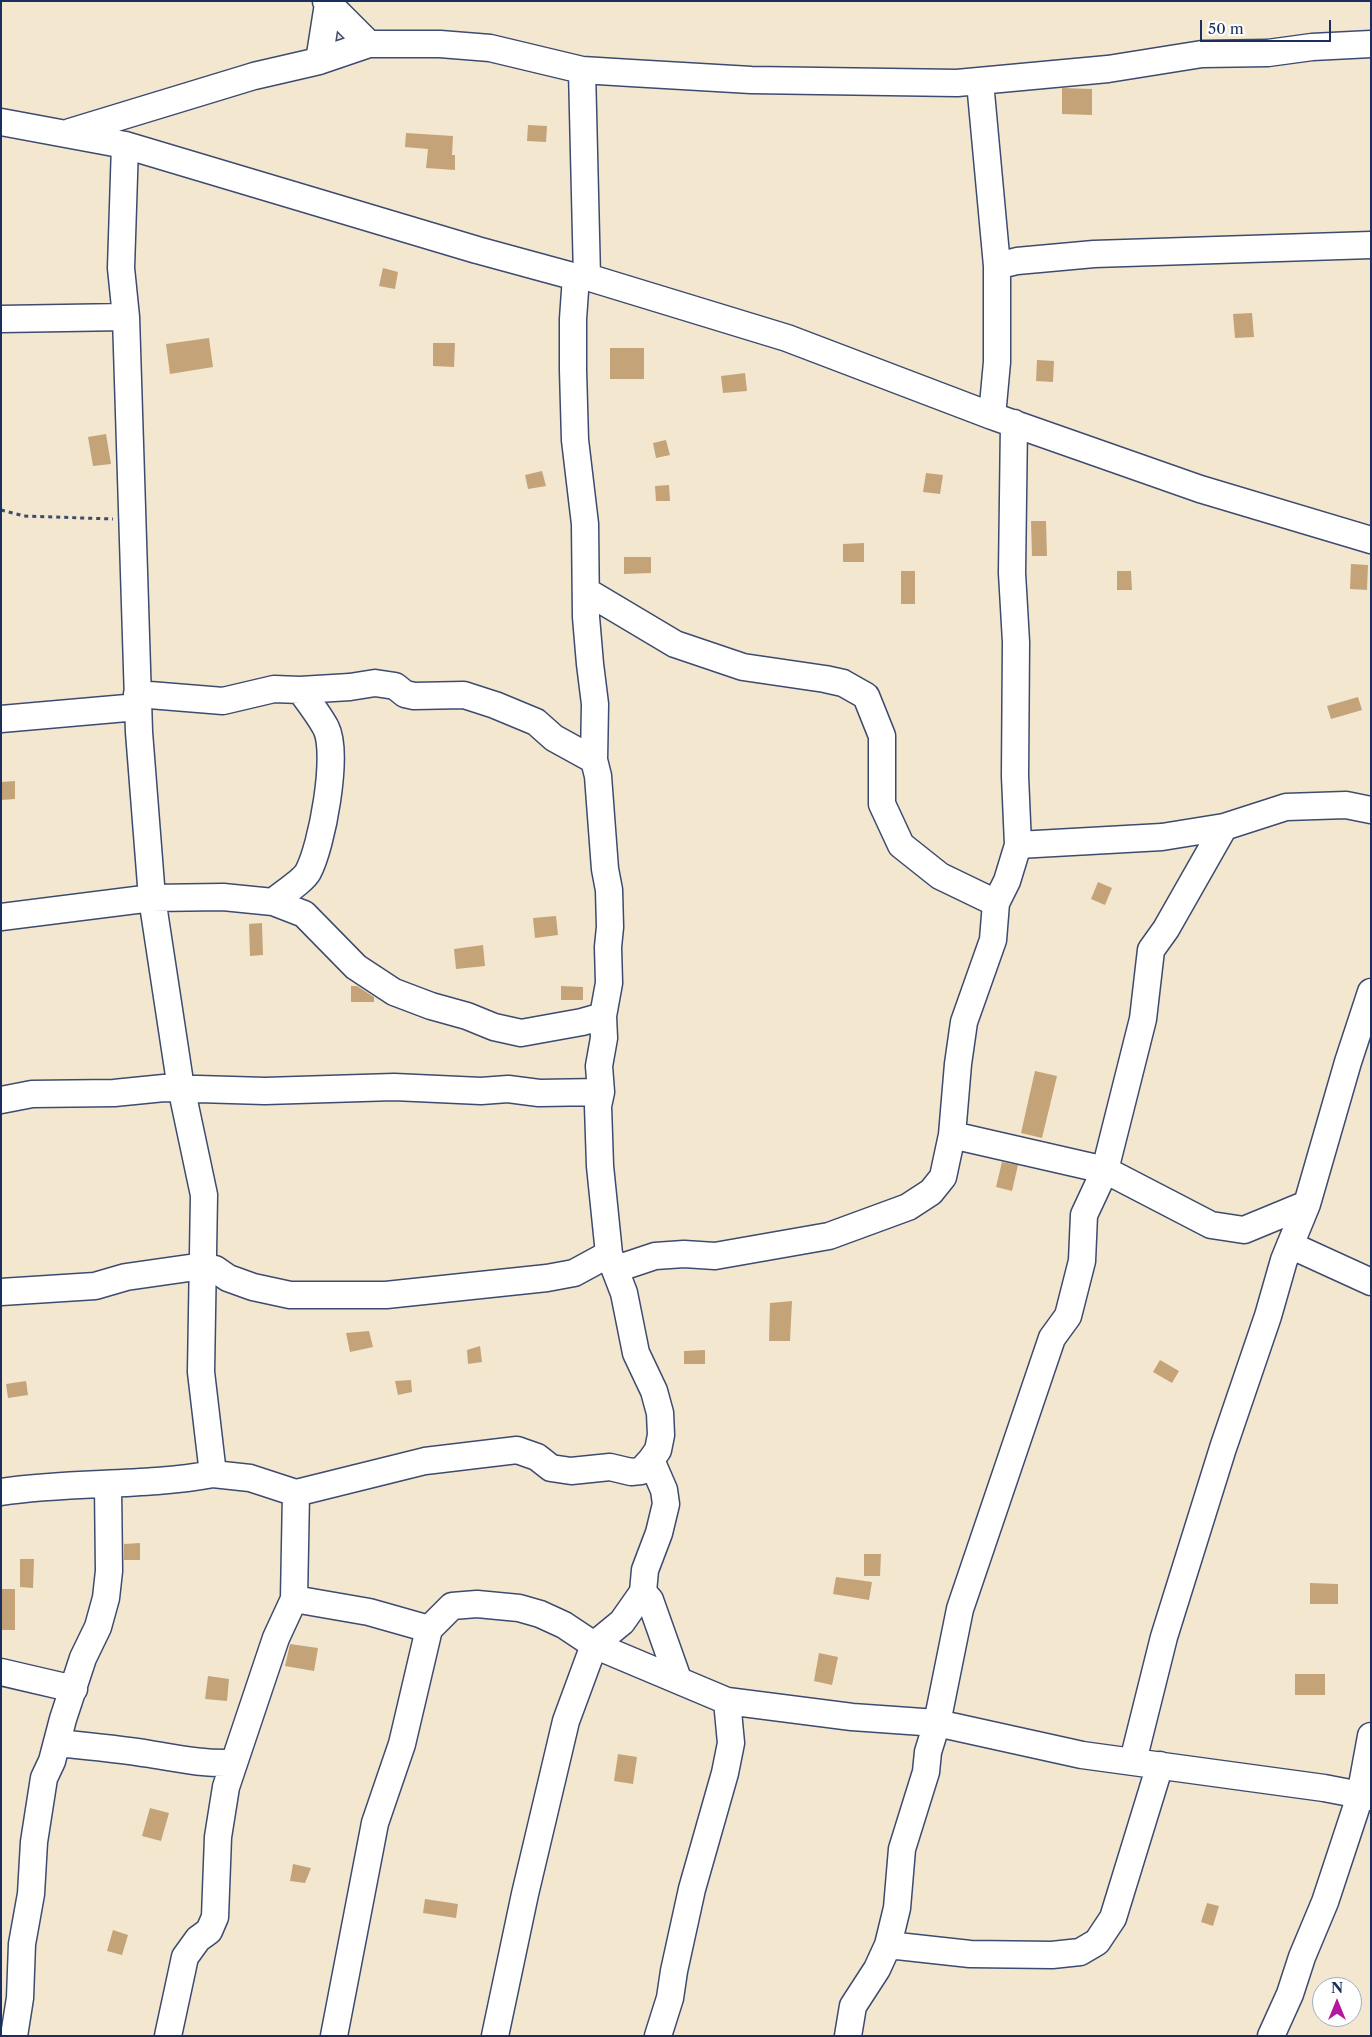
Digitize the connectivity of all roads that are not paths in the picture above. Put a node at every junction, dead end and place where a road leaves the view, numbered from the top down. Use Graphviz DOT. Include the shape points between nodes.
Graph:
graph roads {
  1 [pos="327,3"];
  2 [pos="369,44"];
  3 [pos="1371,44"];
  4 [pos="319,61"];
  5 [pos="582,70"];
  6 [pos="980,82"];
  7 [pos="1,122"];
  8 [pos="64,134"];
  9 [pos="125,145"];
  10 [pos="1371,246"];
  11 [pos="997,266"];
  12 [pos="581,277"];
  13 [pos="126,317"];
  14 [pos="1,319"];
  15 [pos="1003,420"];
  16 [pos="1371,540"];
  17 [pos="586,591"];
  18 [pos="300,690"];
  19 [pos="137,701"];
  20 [pos="1,719"];
  21 [pos="594,760"];
  22 [pos="1371,810"];
  23 [pos="1224,827"];
  24 [pos="1018,845"];
  25 [pos="152,898"];
  26 [pos="273,902"];
  27 [pos="996,903"];
  28 [pos="1,917"];
  29 [pos="1371,992"];
  30 [pos="603,1016"];
  31 [pos="182,1088"];
  32 [pos="601,1092"];
  33 [pos="1,1100"];
  34 [pos="952,1135"];
  35 [pos="1105,1170"];
  36 [pos="1306,1204"];
  37 [pos="1290,1245"];
  38 [pos="613,1262"];
  39 [pos="203,1266"];
  40 [pos="1371,1282"];
  41 [pos="1,1292"];
  42 [pos="652,1460"];
  43 [pos="213,1474"];
  44 [pos="108,1485"];
  45 [pos="1,1492"];
  46 [pos="296,1493"];
  47 [pos="643,1592"];
  48 [pos="294,1599"];
  49 [pos="429,1629"];
  50 [pos="594,1645"];
  51 [pos="1,1672"];
  52 [pos="678,1679"];
  53 [pos="74,1689"];
  54 [pos="727,1701"];
  55 [pos="938,1723"];
  56 [pos="1371,1736"];
  57 [pos="57,1743"];
  58 [pos="1133,1762"];
  59 [pos="234,1763"];
  60 [pos="1160,1765"];
  61 [pos="1365,1796"];
  62 [pos="888,1945"];
  63 [pos="14,2036"];
  64 [pos="168,2036"];
  65 [pos="334,2036"];
  66 [pos="495,2036"];
  67 [pos="658,2036"];
  68 [pos="848,2036"];
  69 [pos="1271,2036"];
  1 -- 2 [label="street"];
  1 -- 4 [label="street"];
  2 -- 4 [label="street"];
  2 -- 5 [label="street" via="490,48"];
  3 -- 6 [label="street" via="1268,53 1202,54 1108,69"];
  4 -- 8 [label="street" via="254,76"];
  5 -- 6 [label="street" via="751,80"];
  5 -- 12 [label="street"];
  6 -- 11 [label="street"];
  7 -- 8 [label="street"];
  8 -- 9 [label="street"];
  9 -- 12 [label="street" via="477,250"];
  9 -- 13 [label="street" via="121,268"];
  10 -- 11 [label="street" via="1094,254 1016,261"];
  11 -- 15 [label="street" via="997,362"];
  12 -- 15 [label="street" via="787,338"];
  12 -- 17 [label="street" via="573,319 573,370 576,458 585,524"];
  13 -- 14 [label="street"];
  13 -- 19 [label="street"];
  15 -- 16 [label="street" via="1200,489"];
  15 -- 24 [label="street" via="1016,642"];
  17 -- 21 [label="street" via="595,704"];
  17 -- 27 [label="street" via="675,644 743,667 843,683 866,696 882,736 882,804 901,845 940,876"];
  18 -- 19 [label="street" via="274,689 223,701"];
  18 -- 21 [label="street" via="375,682 395,686 414,696 464,695 536,722 554,738"];
  18 -- 26 [label="street" via="327,730 331,752 325,819 308,874"];
  19 -- 20 [label="street"];
  19 -- 25 [label="street"];
  21 -- 30 [label="street" via="609,890 609,983"];
  22 -- 23 [label="street" via="1346,805 1286,807"];
  23 -- 24 [label="street" via="1162,837"];
  23 -- 35 [label="street" via="1151,950 1143,1019"];
  24 -- 27 [label="street" via="1012,868"];
  25 -- 26 [label="street" via="223,897"];
  25 -- 28 [label="street"];
  25 -- 31 [label="street"];
  26 -- 30 [label="street" via="304,914 356,967 394,992 494,1028 521,1033"];
  27 -- 34 [label="street" via="993,940 964,1022"];
  29 -- 36 [label="street"];
  30 -- 32 [label="street" via="604,1038 599,1066"];
  31 -- 32 [label="street" via="265,1091 394,1087 508,1089 538,1094"];
  31 -- 33 [label="street" via="32,1094"];
  31 -- 39 [label="street" via="204,1195"];
  32 -- 38 [label="street" via="598,1106 600,1166"];
  34 -- 35 [label="street"];
  34 -- 38 [label="street" via="943,1177 931,1192 908,1208 829,1236 715,1256 684,1254"];
  35 -- 36 [label="street" via="1211,1225 1244,1230"];
  35 -- 55 [label="street" via="1084,1215 1082,1261 1068,1316 1052,1338 960,1608"];
  36 -- 37 [label="street"];
  37 -- 40 [label="street"];
  37 -- 58 [label="street" via="1167,1627"];
  38 -- 39 [label="street" via="547,1278 378,1296 290,1295 253,1287 228,1278 215,1268"];
  38 -- 42 [label="street" via="624,1293 636,1354 654,1391 660,1413 661,1436"];
  39 -- 41 [label="street" via="126,1277 95,1286"];
  39 -- 43 [label="street" via="201,1372"];
  42 -- 46 [label="street" via="641,1471 610,1467 571,1471 551,1468 537,1457 517,1450 489,1452 425,1461"];
  42 -- 47 [label="street" via="666,1504 660,1534 645,1570"];
  43 -- 44 [label="street"];
  43 -- 46 [label="street" via="250,1478"];
  44 -- 45 [label="street" via="77,1484"];
  44 -- 53 [label="street" via="109,1571 106,1598"];
  46 -- 48 [label="street"];
  47 -- 50 [label="street" via="622,1622"];
  47 -- 52 [label="street" via="650,1600"];
  48 -- 49 [label="street" via="370,1612"];
  48 -- 59 [label="street" via="276,1638"];
  49 -- 50 [label="street" via="452,1606 477,1604 519,1608 564,1625"];
  49 -- 65 [label="street" via="402,1744 375,1823"];
  50 -- 52 [label="street"];
  50 -- 66 [label="street" via="566,1721"];
  51 -- 53 [label="street"];
  52 -- 54 [label="street"];
  53 -- 57 [label="street"];
  54 -- 55 [label="street" via="852,1717"];
  54 -- 67 [label="street" via="731,1744"];
  55 -- 58 [label="street" via="1082,1755"];
  55 -- 62 [label="street" via="902,1849 897,1908"];
  56 -- 61 [label="street"];
  57 -- 59 [label="street" via="181,1761"];
  57 -- 63 [label="street" via="44,1778 34,1842"];
  58 -- 60 [label="street"];
  59 -- 64 [label="street" via="226,1787 218,1836 215,1917 209,1931 198,1939 185,1957"];
  60 -- 61 [label="street"];
  60 -- 62 [label="street" via="1113,1918 1097,1942 1080,1952 1052,1955 970,1954"];
  61 -- 69 [label="street"];
  62 -- 68 [label="street" via="853,2006"];
}
